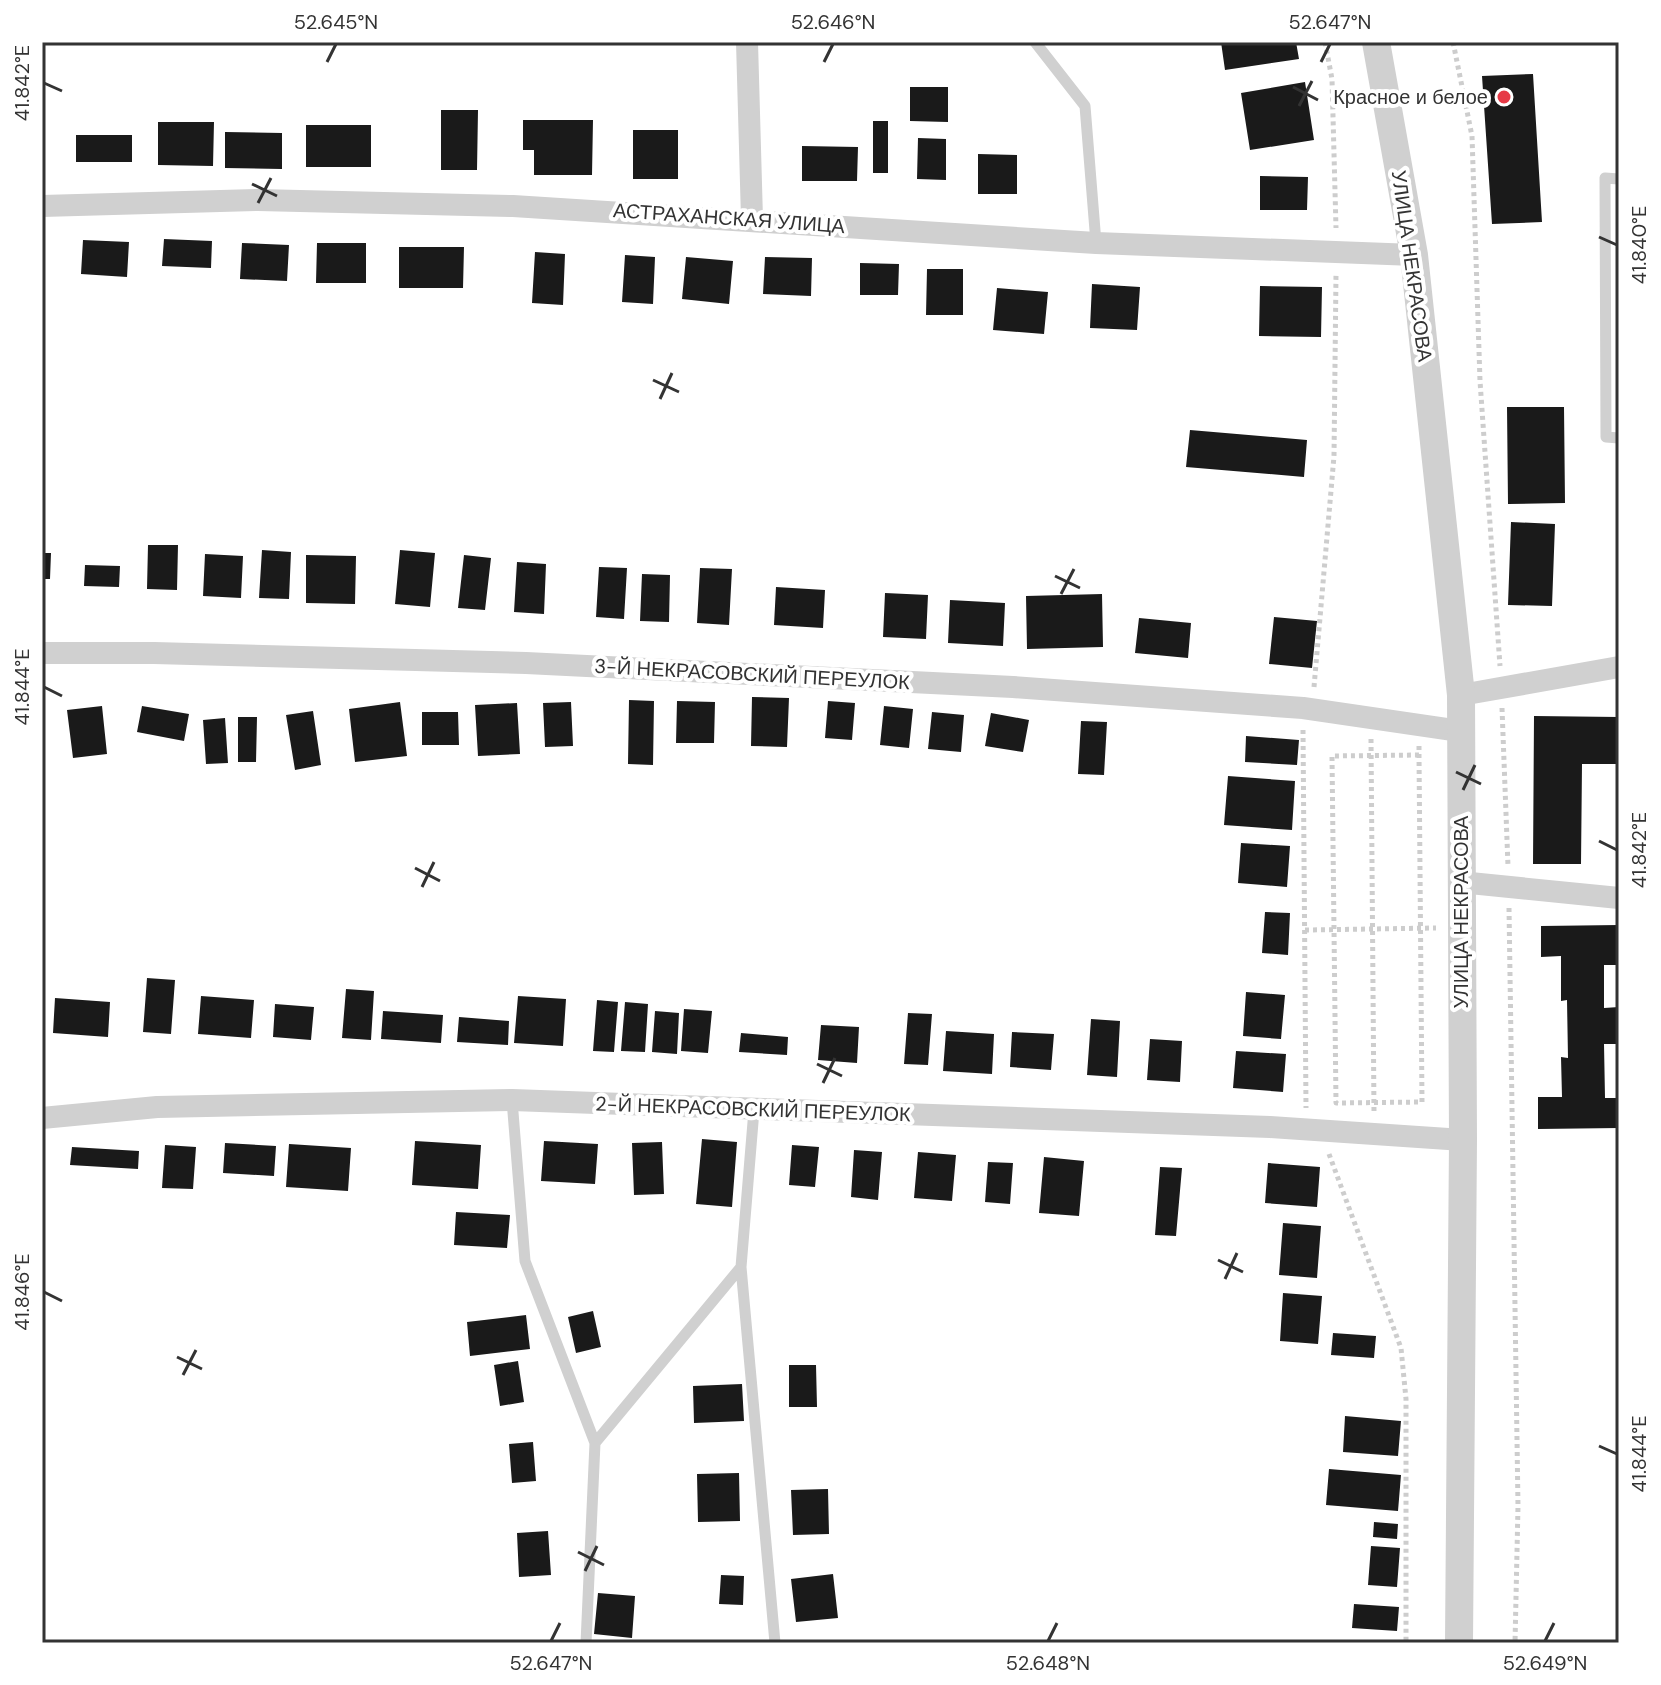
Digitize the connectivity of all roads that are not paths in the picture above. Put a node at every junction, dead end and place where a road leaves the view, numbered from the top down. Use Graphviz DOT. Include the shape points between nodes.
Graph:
graph roads {
  1 [pos="747,42"];
  2 [pos="1035,42"];
  3 [pos="1376,42"];
  4 [pos="1619,179"];
  5 [pos="42,206"];
  6 [pos="752,219"];
  7 [pos="1096,243"];
  8 [pos="1414,255"];
  9 [pos="1619,438"];
  10 [pos="42,653"];
  11 [pos="1619,667"];
  12 [pos="1461,695"];
  13 [pos="1460,731"];
  14 [pos="1460,882"];
  15 [pos="1619,898"];
  16 [pos="512,1100"];
  17 [pos="754,1110"];
  18 [pos="42,1118"];
  19 [pos="1463,1140"];
  20 [pos="741,1267"];
  21 [pos="595,1443"];
  22 [pos="586,1643"];
  23 [pos="775,1643"];
  24 [pos="1459,1643"];
  1 -- 6 [label="street"];
  2 -- 7 [label="lane" via="1085,106"];
  3 -- 8 [label="street, УЛИЦА НЕКРАСОВА"];
  4 -- 9 [label="lane" via="1605,178 1606,437"];
  5 -- 6 [label="street, АСТРАХАНСКАЯ УЛИЦА" via="290,201"];
  6 -- 7 [label="street, АСТРАХАНСКАЯ УЛИЦА"];
  7 -- 8 [label="street, АСТРАХАНСКАЯ УЛИЦА"];
  8 -- 12 [label="street, УЛИЦА НЕКРАСОВА"];
  10 -- 13 [label="street, 3-Й НЕКРАСОВСКИЙ ПЕРЕУЛОК" via="526,663 1013,687 1303,708"];
  11 -- 12 [label="street"];
  12 -- 13 [label="street, УЛИЦА НЕКРАСОВА"];
  13 -- 14 [label="street, УЛИЦА НЕКРАСОВА"];
  14 -- 15 [label="street"];
  14 -- 19 [label="street, УЛИЦА НЕКРАСОВА"];
  16 -- 17 [label="street, 2-Й НЕКРАСОВСКИЙ ПЕРЕУЛОК"];
  16 -- 18 [label="street, 2-Й НЕКРАСОВСКИЙ ПЕРЕУЛОК" via="157,1107"];
  16 -- 21 [label="lane" via="525,1261"];
  17 -- 19 [label="street, 2-Й НЕКРАСОВСКИЙ ПЕРЕУЛОК"];
  17 -- 20 [label="lane"];
  19 -- 24 [label="street, УЛИЦА НЕКРАСОВА"];
  20 -- 21 [label="lane"];
  20 -- 23 [label="lane"];
  21 -- 22 [label="lane"];
}
